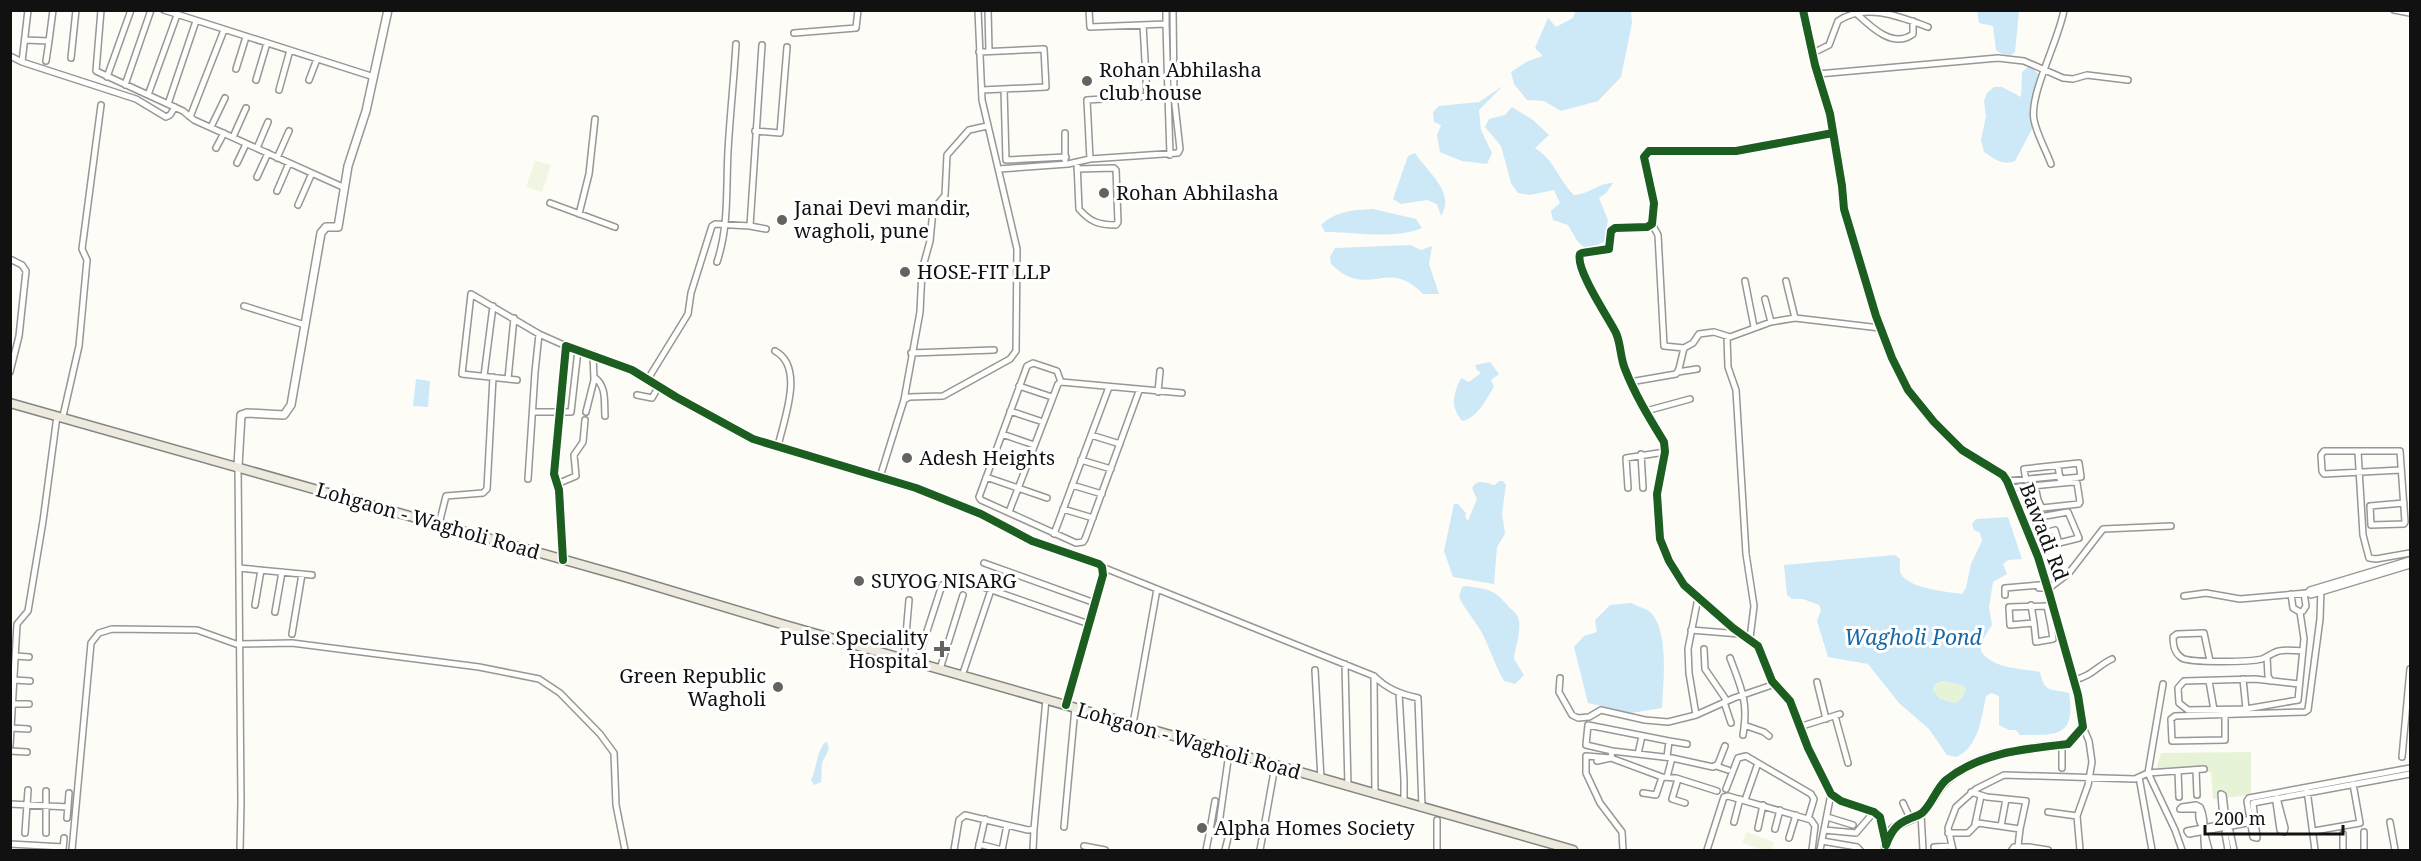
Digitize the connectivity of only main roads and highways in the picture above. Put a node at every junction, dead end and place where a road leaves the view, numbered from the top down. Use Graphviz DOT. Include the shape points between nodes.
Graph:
graph roads {
  1 [pos="10,403"];
  2 [pos="1573,850"];
  1 -- 2 [label="main road, Lohgaon - Wagholi Road"];
}
